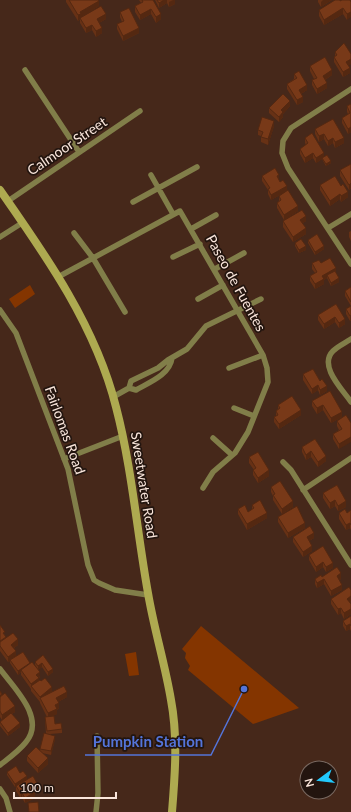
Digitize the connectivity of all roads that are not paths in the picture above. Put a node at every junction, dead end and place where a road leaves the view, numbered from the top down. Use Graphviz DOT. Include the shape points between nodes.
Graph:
graph roads {
  1 [pos="25,70"];
  2 [pos="351,89"];
  3 [pos="140,111"];
  4 [pos="79,152"];
  5 [pos="197,167"];
  6 [pos="152,175"];
  7 [pos="159,188"];
  8 [pos="0,190"];
  9 [pos="8,200"];
  10 [pos="133,202"];
  11 [pos="173,214"];
  12 [pos="351,214"];
  13 [pos="216,215"];
  14 [pos="22,223"];
  15 [pos="328,228"];
  16 [pos="191,229"];
  17 [pos="74,233"];
  18 [pos="0,237"];
  19 [pos="200,244"];
  20 [pos="244,254"];
  21 [pos="93,258"];
  22 [pos="173,258"];
  23 [pos="351,264"];
  24 [pos="215,269"];
  25 [pos="58,277"];
  26 [pos="223,286"];
  27 [pos="261,298"];
  28 [pos="198,299"];
  29 [pos="0,310"];
  30 [pos="236,310"];
  31 [pos="125,312"];
  32 [pos="351,339"];
  33 [pos="263,355"];
  34 [pos="172,358"];
  35 [pos="229,368"];
  36 [pos="130,388"];
  37 [pos="114,397"];
  38 [pos="351,402"];
  39 [pos="234,408"];
  40 [pos="254,416"];
  41 [pos="123,436"];
  42 [pos="213,438"];
  43 [pos="232,455"];
  44 [pos="351,458"];
  45 [pos="64,459"];
  46 [pos="283,462"];
  47 [pos="203,488"];
  48 [pos="303,490"];
  49 [pos="351,565"];
  50 [pos="148,595"];
  51 [pos="0,669"];
  52 [pos="97,736"];
  53 [pos="0,765"];
  54 [pos="0,789"];
  55 [pos="10,812"];
  56 [pos="96,812"];
  57 [pos="172,812"];
  1 -- 4 [label="street"];
  2 -- 15 [label="street" via="291,128 283,141 282,153 288,168"];
  3 -- 4 [label="street, Calmoor Street"];
  4 -- 9 [label="street, Calmoor Street"];
  5 -- 7 [label="street"];
  6 -- 7 [label="street"];
  7 -- 10 [label="street"];
  7 -- 11 [label="street"];
  8 -- 9 [label="main road, Sweetwater Road"];
  9 -- 14 [label="main road, Sweetwater Road"];
  11 -- 16 [label="street, Paseo de Fuentes" via="180,211"];
  11 -- 21 [label="street"];
  12 -- 15 [label="street"];
  13 -- 16 [label="street"];
  14 -- 18 [label="street"];
  14 -- 25 [label="main road, Sweetwater Road"];
  15 -- 23 [label="street"];
  16 -- 19 [label="street, Paseo de Fuentes"];
  17 -- 21 [label="street"];
  19 -- 22 [label="street"];
  19 -- 24 [label="street, Paseo de Fuentes"];
  20 -- 24 [label="street"];
  21 -- 25 [label="street"];
  21 -- 31 [label="street"];
  24 -- 26 [label="street, Paseo de Fuentes"];
  25 -- 37 [label="main road, Sweetwater Road" via="90,334"];
  26 -- 28 [label="street"];
  26 -- 30 [label="street, Paseo de Fuentes"];
  27 -- 30 [label="street"];
  29 -- 45 [label="street, Fairlomas Road" via="16,333"];
  30 -- 33 [label="street, Paseo de Fuentes"];
  30 -- 34 [label="street" via="206,326 187,349"];
  32 -- 38 [label="street" via="330,354 328,361 330,372"];
  33 -- 35 [label="street"];
  33 -- 40 [label="street, Paseo de Fuentes" via="268,382"];
  34 -- 36 [label="street" via="131,381"];
  34 -- 36 [label="street" via="172,363 162,375 136,390"];
  36 -- 37 [label="street"];
  37 -- 41 [label="main road, Sweetwater Road"];
  39 -- 40 [label="street"];
  40 -- 43 [label="street, Paseo de Fuentes" via="248,432"];
  41 -- 45 [label="street"];
  41 -- 50 [label="main road, Sweetwater Road"];
  42 -- 43 [label="street"];
  43 -- 47 [label="street, Paseo de Fuentes" via="213,472"];
  44 -- 48 [label="street"];
  45 -- 50 [label="street, Fairlomas Road" via="88,565 94,580 115,590"];
  46 -- 48 [label="street"];
  48 -- 49 [label="street"];
  50 -- 57 [label="main road, Sweetwater Road" via="173,711 175,773"];
  51 -- 53 [label="street" via="27,706 33,726 27,742"];
  52 -- 56 [label="street"];
  54 -- 55 [label="street"];
}
